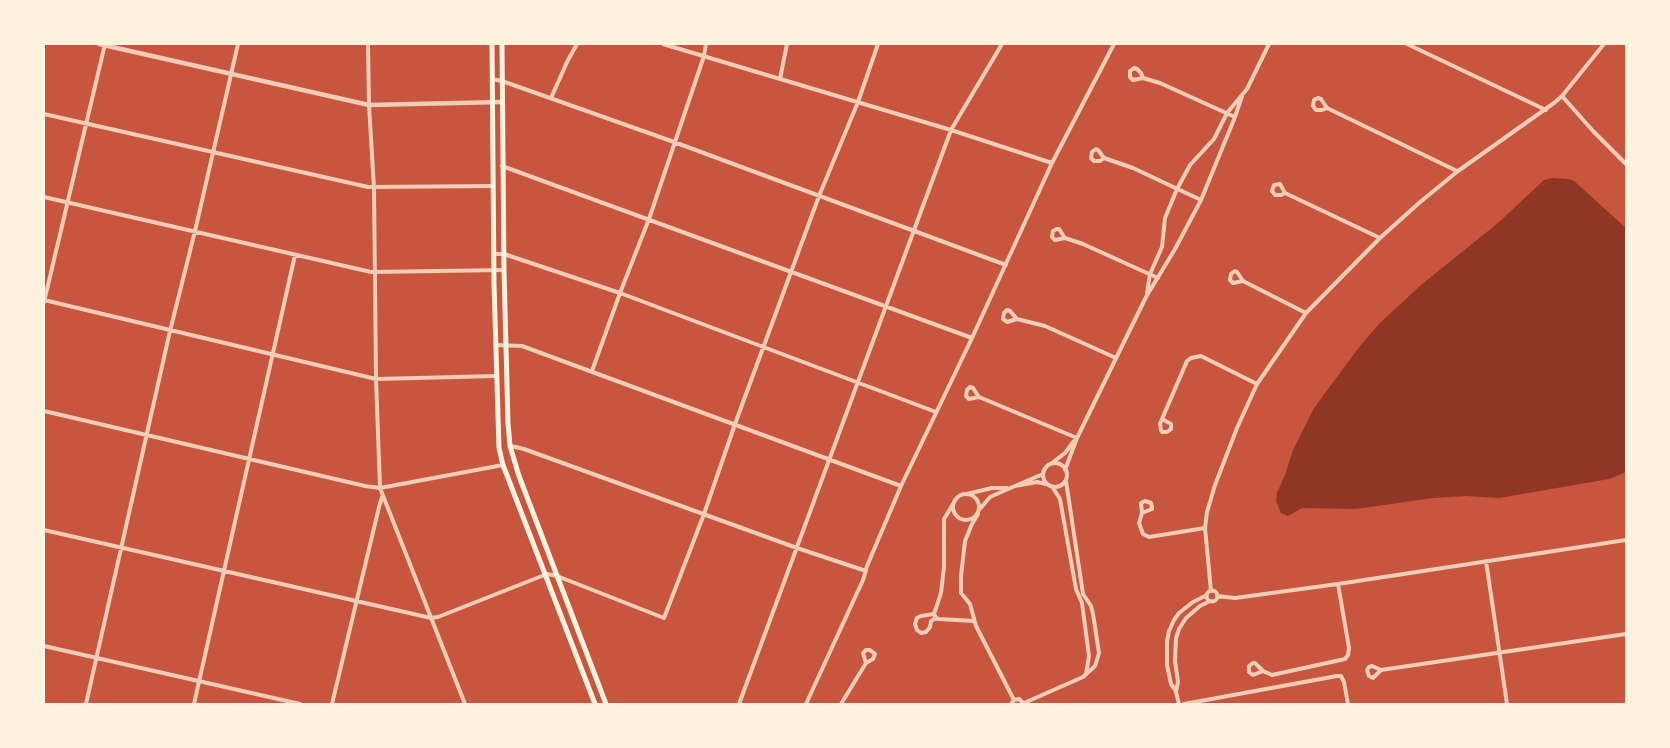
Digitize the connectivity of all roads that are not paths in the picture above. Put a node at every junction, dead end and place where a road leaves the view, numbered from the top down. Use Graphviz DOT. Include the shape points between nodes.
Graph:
graph roads {
  1 [pos="103,44"];
  2 [pos="238,44"];
  3 [pos="368,44"];
  4 [pos="492,44"];
  5 [pos="502,44"];
  6 [pos="577,44"];
  7 [pos="663,44"];
  8 [pos="706,44"];
  9 [pos="787,44"];
  10 [pos="878,44"];
  11 [pos="1002,44"];
  12 [pos="1114,44"];
  13 [pos="1269,44"];
  14 [pos="1407,44"];
  15 [pos="1604,44"];
  16 [pos="705,56"];
  17 [pos="231,74"];
  18 [pos="1143,78"];
  19 [pos="492,79"];
  20 [pos="780,79"];
  21 [pos="502,81"];
  22 [pos="1242,96"];
  23 [pos="1562,96"];
  24 [pos="551,98"];
  25 [pos="492,102"];
  26 [pos="502,102"];
  27 [pos="858,102"];
  28 [pos="369,105"];
  29 [pos="1327,108"];
  30 [pos="1546,110"];
  31 [pos="1227,113"];
  32 [pos="44,114"];
  33 [pos="1235,117"];
  34 [pos="86,123"];
  35 [pos="951,130"];
  36 [pos="674,142"];
  37 [pos="213,152"];
  38 [pos="1104,158"];
  39 [pos="1052,163"];
  40 [pos="1626,164"];
  41 [pos="502,165"];
  42 [pos="1458,171"];
  43 [pos="493,186"];
  44 [pos="374,188"];
  45 [pos="1176,189"];
  46 [pos="1286,193"];
  47 [pos="819,196"];
  48 [pos="44,197"];
  49 [pos="1201,200"];
  50 [pos="67,203"];
  51 [pos="649,219"];
  52 [pos="913,230"];
  53 [pos="195,231"];
  54 [pos="1065,238"];
  55 [pos="1380,238"];
  56 [pos="494,254"];
  57 [pos="504,254"];
  58 [pos="295,255"];
  59 [pos="1006,265"];
  60 [pos="494,270"];
  61 [pos="504,270"];
  62 [pos="792,272"];
  63 [pos="375,273"];
  64 [pos="1150,274"];
  65 [pos="1158,278"];
  66 [pos="1243,281"];
  67 [pos="620,293"];
  68 [pos="1146,297"];
  69 [pos="44,301"];
  70 [pos="885,306"];
  71 [pos="1306,313"];
  72 [pos="1017,319"];
  73 [pos="170,331"];
  74 [pos="972,338"];
  75 [pos="495,345"];
  76 [pos="506,345"];
  77 [pos="763,347"];
  78 [pos="273,355"];
  79 [pos="1116,358"];
  80 [pos="592,371"];
  81 [pos="496,376"];
  82 [pos="376,379"];
  83 [pos="859,383"];
  84 [pos="1257,384"];
  85 [pos="979,397"];
  86 [pos="44,411"];
  87 [pos="936,412"];
  88 [pos="1162,419"];
  89 [pos="735,424"];
  90 [pos="147,434"];
  91 [pos="1077,438"];
  92 [pos="510,446"];
  93 [pos="249,458"];
  94 [pos="830,459"];
  95 [pos="1049,464"];
  96 [pos="503,465"];
  97 [pos="1065,470"];
  98 [pos="1043,474"];
  99 [pos="1066,481"];
  100 [pos="1046,484"];
  101 [pos="901,486"];
  102 [pos="1015,486"];
  103 [pos="380,488"];
  104 [pos="1008,488"];
  105 [pos="1053,488"];
  106 [pos="966,494"];
  107 [pos="383,496"];
  108 [pos="956,500"];
  109 [pos="978,512"];
  110 [pos="1142,513"];
  111 [pos="704,514"];
  112 [pos="1205,528"];
  113 [pos="44,530"];
  114 [pos="1626,540"];
  115 [pos="121,548"];
  116 [pos="797,548"];
  117 [pos="1486,561"];
  118 [pos="224,571"];
  119 [pos="866,571"];
  120 [pos="544,574"];
  121 [pos="556,576"];
  122 [pos="1338,584"];
  123 [pos="1209,593"];
  124 [pos="1217,596"];
  125 [pos="1083,598"];
  126 [pos="356,601"];
  127 [pos="1210,601"];
  128 [pos="935,616"];
  129 [pos="430,618"];
  130 [pos="974,621"];
  131 [pos="1626,634"];
  132 [pos="44,646"];
  133 [pos="1500,653"];
  134 [pos="96,658"];
  135 [pos="866,663"];
  136 [pos="1381,670"];
  137 [pos="1263,671"];
  138 [pos="1086,675"];
  139 [pos="199,681"];
  140 [pos="1176,692"];
  141 [pos="1013,702"];
  142 [pos="593,704"];
  143 [pos="1024,704"];
  144 [pos="86,705"];
  145 [pos="194,705"];
  146 [pos="300,705"];
  147 [pos="332,705"];
  148 [pos="465,705"];
  149 [pos="606,705"];
  150 [pos="739,705"];
  151 [pos="806,705"];
  152 [pos="842,705"];
  153 [pos="1179,705"];
  154 [pos="1184,705"];
  155 [pos="1348,705"];
  156 [pos="1507,705"];
  1 -- 17 [label="street"];
  1 -- 34 [label="street"];
  2 -- 17 [label="street"];
  3 -- 28 [label="street"];
  4 -- 19 [label="main road"];
  5 -- 21 [label="main road"];
  6 -- 24 [label="street"];
  7 -- 16 [label="street"];
  8 -- 16 [label="street"];
  9 -- 20 [label="street"];
  10 -- 27 [label="street"];
  11 -- 35 [label="street"];
  12 -- 39 [label="street"];
  13 -- 22 [label="street"];
  14 -- 30 [label="street"];
  15 -- 23 [label="street"];
  16 -- 20 [label="street"];
  16 -- 36 [label="street"];
  17 -- 28 [label="street"];
  17 -- 37 [label="street"];
  18 -- 31 [label="street"];
  19 -- 21 [label="street"];
  19 -- 25 [label="main road"];
  20 -- 27 [label="street"];
  21 -- 24 [label="street"];
  21 -- 26 [label="main road"];
  22 -- 31 [label="street"];
  22 -- 33 [label="street"];
  23 -- 30 [label="street"];
  23 -- 40 [label="street"];
  24 -- 36 [label="street"];
  25 -- 26 [label="street"];
  25 -- 28 [label="street"];
  25 -- 43 [label="main road"];
  26 -- 41 [label="main road"];
  27 -- 35 [label="street"];
  27 -- 47 [label="street"];
  28 -- 44 [label="street"];
  29 -- 42 [label="street"];
  30 -- 42 [label="street"];
  31 -- 33 [label="street"];
  31 -- 45 [label="street" via="1214,139 1190,165"];
  32 -- 34 [label="street"];
  33 -- 49 [label="street"];
  34 -- 37 [label="street"];
  34 -- 50 [label="street"];
  35 -- 39 [label="street"];
  35 -- 52 [label="street"];
  36 -- 47 [label="street"];
  36 -- 51 [label="street"];
  37 -- 44 [label="street"];
  37 -- 53 [label="street"];
  38 -- 45 [label="street"];
  39 -- 59 [label="street"];
  41 -- 51 [label="street"];
  41 -- 57 [label="main road"];
  42 -- 55 [label="street"];
  43 -- 44 [label="street"];
  43 -- 56 [label="main road"];
  44 -- 63 [label="street"];
  45 -- 49 [label="street"];
  45 -- 64 [label="street" via="1165,218 1162,247"];
  46 -- 55 [label="street"];
  47 -- 52 [label="street"];
  47 -- 62 [label="street"];
  48 -- 50 [label="street"];
  49 -- 65 [label="street"];
  50 -- 53 [label="street"];
  50 -- 69 [label="street"];
  51 -- 62 [label="street"];
  51 -- 67 [label="street"];
  52 -- 59 [label="street"];
  52 -- 70 [label="street"];
  53 -- 58 [label="street"];
  53 -- 73 [label="street"];
  54 -- 64 [label="street"];
  55 -- 71 [label="street"];
  56 -- 57 [label="street"];
  56 -- 60 [label="main road"];
  57 -- 61 [label="main road"];
  57 -- 67 [label="street"];
  58 -- 63 [label="street"];
  58 -- 78 [label="street"];
  59 -- 74 [label="street"];
  60 -- 61 [label="street"];
  60 -- 63 [label="street"];
  60 -- 75 [label="main road"];
  61 -- 76 [label="main road"];
  62 -- 70 [label="street"];
  62 -- 77 [label="street"];
  63 -- 82 [label="street"];
  64 -- 65 [label="street"];
  64 -- 68 [label="street"];
  65 -- 68 [label="street"];
  66 -- 71 [label="street"];
  67 -- 77 [label="street"];
  67 -- 80 [label="street"];
  68 -- 79 [label="street"];
  69 -- 73 [label="street"];
  70 -- 74 [label="street"];
  70 -- 83 [label="street"];
  71 -- 84 [label="street"];
  72 -- 79 [label="street" via="1046,326"];
  73 -- 78 [label="street"];
  73 -- 90 [label="street"];
  74 -- 87 [label="street"];
  75 -- 76 [label="street"];
  75 -- 81 [label="main road"];
  76 -- 80 [label="street" via="522,346"];
  76 -- 92 [label="main road"];
  77 -- 83 [label="street"];
  77 -- 89 [label="street"];
  78 -- 82 [label="street"];
  78 -- 93 [label="street"];
  79 -- 91 [label="street"];
  80 -- 89 [label="street"];
  81 -- 82 [label="street"];
  81 -- 96 [label="main road" via="498,448"];
  82 -- 103 [label="street"];
  83 -- 87 [label="street"];
  83 -- 94 [label="street"];
  84 -- 88 [label="street" via="1196,356 1187,361"];
  84 -- 112 [label="street" via="1225,458"];
  85 -- 91 [label="street"];
  86 -- 90 [label="street"];
  87 -- 101 [label="street"];
  89 -- 94 [label="street"];
  89 -- 111 [label="street"];
  90 -- 93 [label="street"];
  90 -- 115 [label="street"];
  91 -- 95 [label="street"];
  91 -- 97 [label="street"];
  92 -- 111 [label="street"];
  92 -- 121 [label="main road"];
  93 -- 103 [label="street"];
  93 -- 118 [label="street"];
  94 -- 101 [label="street"];
  94 -- 116 [label="street"];
  95 -- 97 [label="street" via="1057,463"];
  95 -- 98 [label="street"];
  96 -- 103 [label="street"];
  96 -- 120 [label="main road"];
  97 -- 99 [label="street"];
  98 -- 100 [label="street"];
  98 -- 102 [label="street"];
  99 -- 105 [label="street"];
  99 -- 125 [label="street"];
  100 -- 102 [label="street"];
  100 -- 105 [label="street"];
  101 -- 119 [label="street"];
  102 -- 104 [label="street"];
  103 -- 107 [label="street"];
  104 -- 106 [label="street"];
  104 -- 109 [label="street" via="990,497"];
  105 -- 125 [label="street" via="1060,499 1076,589"];
  106 -- 108 [label="street"];
  106 -- 109 [label="street" via="977,499"];
  107 -- 126 [label="street"];
  107 -- 129 [label="street"];
  108 -- 109 [label="street" via="954,512 960,518 971,519"];
  108 -- 128 [label="street" via="944,519 944,567"];
  109 -- 130 [label="street" via="965,541 960,585"];
  110 -- 112 [label="street" via="1140,528 1149,537"];
  111 -- 116 [label="street"];
  111 -- 121 [label="street" via="664,618"];
  112 -- 123 [label="street"];
  113 -- 115 [label="street"];
  114 -- 117 [label="street"];
  115 -- 118 [label="street"];
  115 -- 134 [label="street"];
  116 -- 119 [label="street"];
  116 -- 150 [label="street"];
  117 -- 122 [label="street"];
  117 -- 133 [label="street"];
  118 -- 126 [label="street"];
  118 -- 139 [label="street"];
  119 -- 151 [label="street"];
  120 -- 121 [label="street"];
  120 -- 129 [label="street"];
  120 -- 142 [label="main road"];
  121 -- 149 [label="main road"];
  122 -- 124 [label="street" via="1235,598"];
  122 -- 137 [label="street" via="1349,648 1345,659 1272,675"];
  123 -- 124 [label="street"];
  123 -- 127 [label="street"];
  123 -- 140 [label="street" via="1179,613 1169,631 1167,665"];
  124 -- 127 [label="street"];
  125 -- 138 [label="street" via="1089,656"];
  125 -- 138 [label="street" via="1091,606 1099,653 1095,666"];
  126 -- 129 [label="street"];
  126 -- 147 [label="street"];
  127 -- 140 [label="street" via="1191,613 1179,629 1174,649"];
  128 -- 128 [label="street" via="917,618 916,630 926,632"];
  128 -- 130 [label="street"];
  129 -- 148 [label="street"];
  130 -- 141 [label="street"];
  131 -- 133 [label="street"];
  132 -- 134 [label="street"];
  133 -- 136 [label="street"];
  133 -- 156 [label="street"];
  134 -- 139 [label="street"];
  134 -- 144 [label="street"];
  135 -- 152 [label="street"];
  138 -- 143 [label="street"];
  139 -- 145 [label="street"];
  139 -- 146 [label="street"];
  140 -- 153 [label="street"];
  141 -- 143 [label="street" via="1021,699"];
  154 -- 155 [label="street" via="1341,676"];
}
